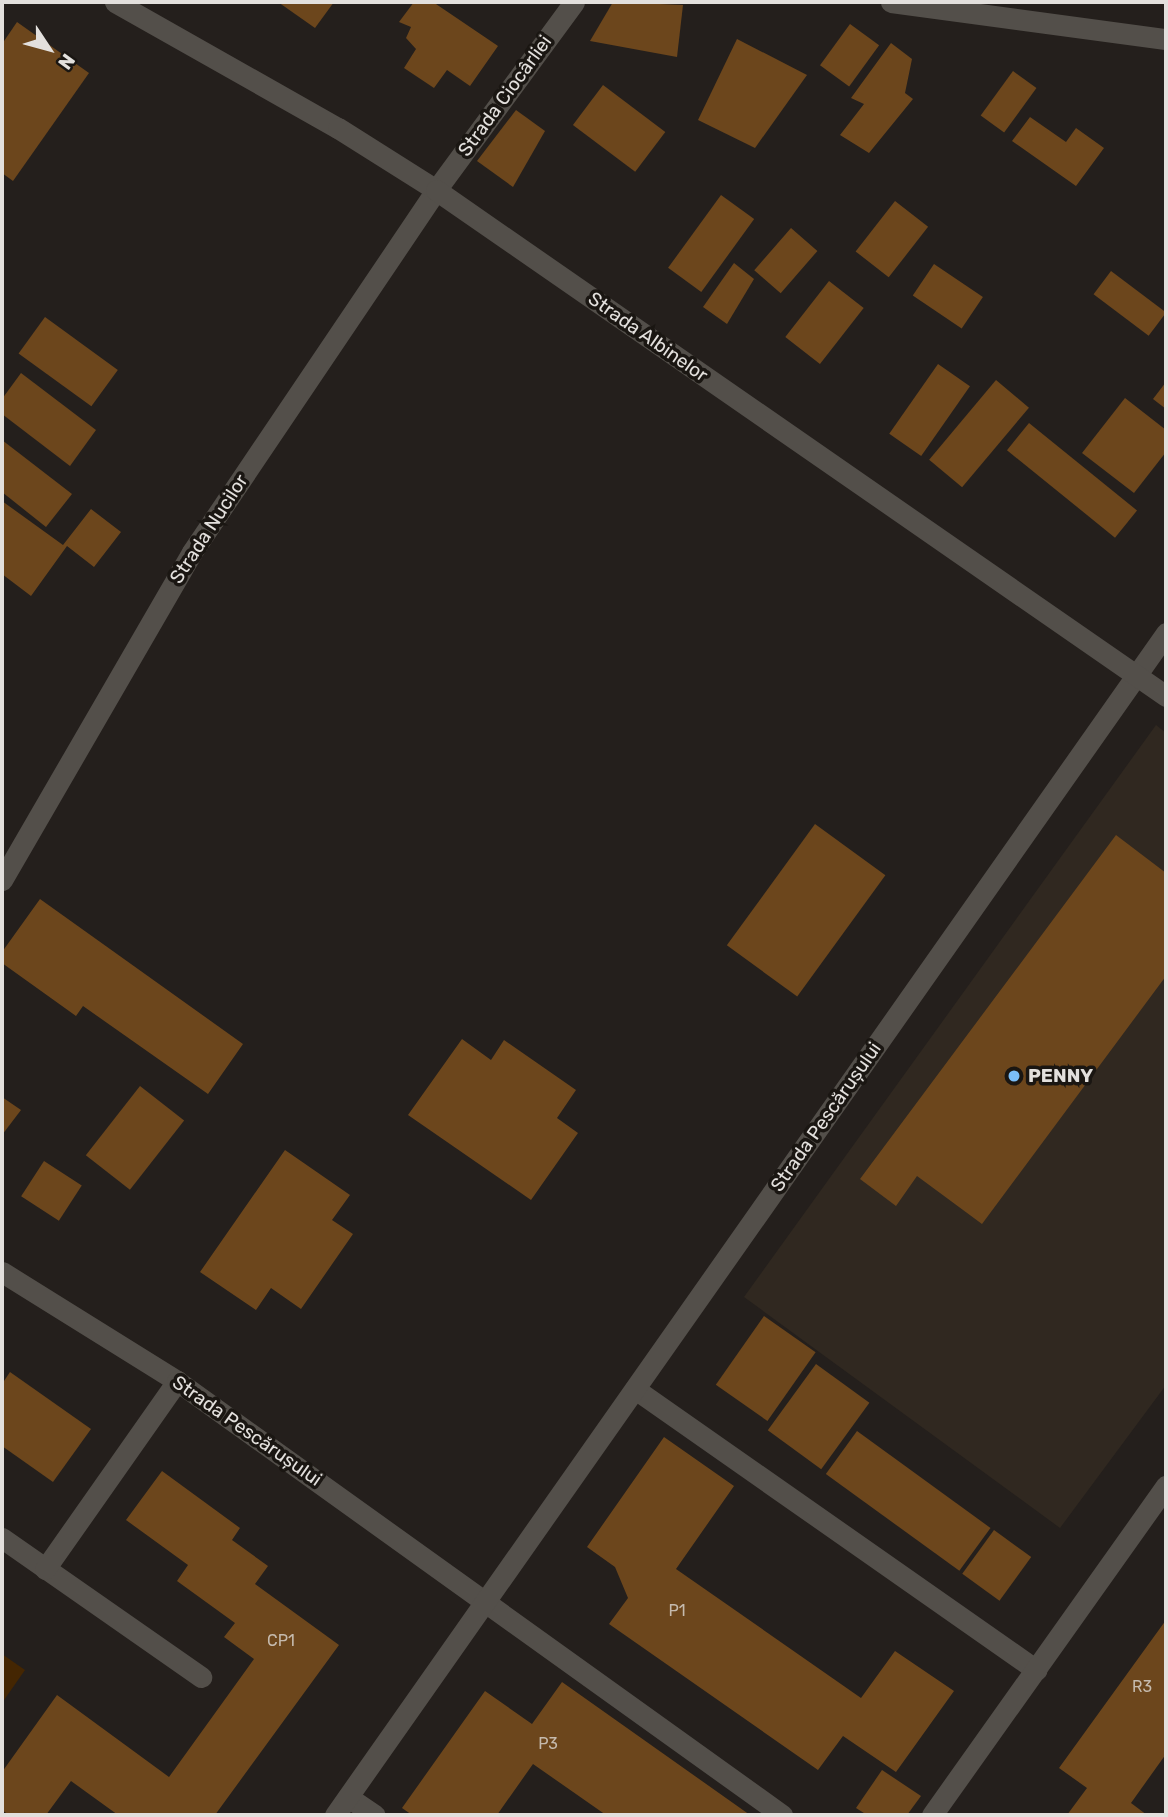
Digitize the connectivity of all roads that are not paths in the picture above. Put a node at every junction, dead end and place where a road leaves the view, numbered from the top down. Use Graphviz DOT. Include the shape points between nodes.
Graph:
graph roads {
  1 [pos="115,2"];
  2 [pos="574,2"];
  3 [pos="891,2"];
  4 [pos="1166,39"];
  5 [pos="436,190"];
  6 [pos="1166,633"];
  7 [pos="1136,675"];
  8 [pos="1166,696"];
  9 [pos="2,880"];
  10 [pos="2,1272"];
  11 [pos="177,1381"];
  12 [pos="635,1389"];
  13 [pos="1166,1486"];
  14 [pos="2,1538"];
  15 [pos="45,1569"];
  16 [pos="485,1600"];
  17 [pos="1036,1670"];
  18 [pos="201,1677"];
  19 [pos="348,1797"];
  20 [pos="335,1815"];
  21 [pos="375,1815"];
  22 [pos="782,1815"];
  23 [pos="932,1815"];
  1 -- 5 [label="street, Strada Albinelor" via="338,128"];
  2 -- 5 [label="street, Strada Ciocârliei"];
  3 -- 4 [label="street"];
  5 -- 7 [label="street, Strada Albinelor"];
  5 -- 9 [label="street, Strada Nucilor" via="192,552"];
  6 -- 7 [label="street, Strada Pescărușului"];
  7 -- 8 [label="street, Strada Albinelor"];
  7 -- 12 [label="street, Strada Pescărușului"];
  10 -- 11 [label="street, Strada Pescărușului"];
  11 -- 15 [label="street"];
  11 -- 16 [label="street, Strada Pescărușului"];
  12 -- 16 [label="street, Strada Pescărușului"];
  12 -- 17 [label="street"];
  13 -- 17 [label="street"];
  14 -- 15 [label="street"];
  15 -- 18 [label="street"];
  16 -- 19 [label="street, Strada Pescărușului"];
  16 -- 22 [label="street, Strada Pescărușului"];
  17 -- 23 [label="street"];
  19 -- 20 [label="street, Strada Pescărușului"];
  19 -- 21 [label="street"];
}
